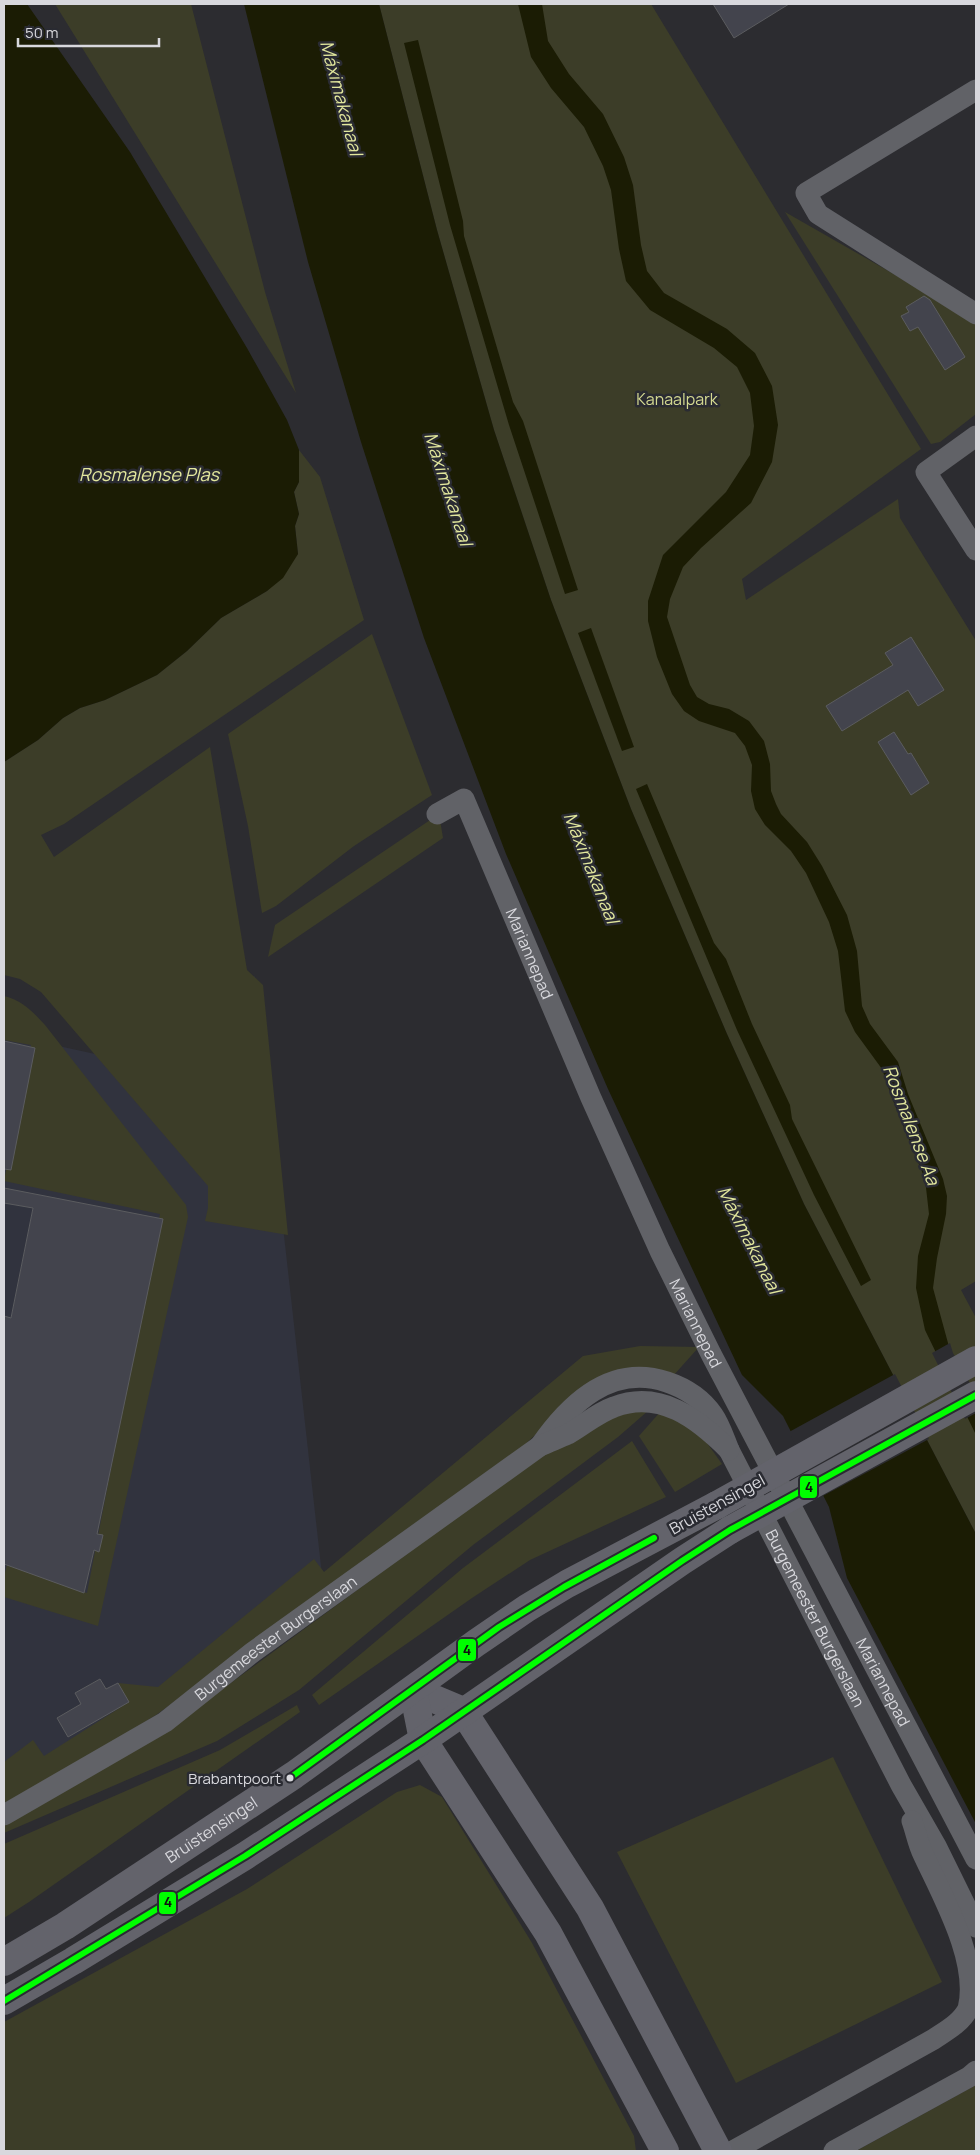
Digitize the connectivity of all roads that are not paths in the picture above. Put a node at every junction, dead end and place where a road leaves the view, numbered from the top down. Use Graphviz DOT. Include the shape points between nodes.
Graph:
graph roads {
  1 [pos="976,90"];
  2 [pos="976,314"];
  3 [pos="976,436"];
  4 [pos="976,550"];
  5 [pos="437,814"];
  6 [pos="976,1360"];
  7 [pos="976,1395"];
  8 [pos="413,1690"];
  9 [pos="464,1712"];
  10 [pos="423,1740"];
  11 [pos="901,1786"];
  12 [pos="4,1815"];
  13 [pos="976,1859"];
  14 [pos="976,1927"];
  15 [pos="4,1962"];
  16 [pos="974,1996"];
  17 [pos="4,2001"];
  18 [pos="976,2071"];
  19 [pos="665,2151"];
  20 [pos="718,2151"];
  21 [pos="732,2151"];
  22 [pos="834,2151"];
  1 -- 2 [label="street" via="806,193 818,214"];
  3 -- 4 [label="street" via="926,472"];
  5 -- 13 [label="street, Mariannepad" via="464,799 660,1251"];
  6 -- 8 [label="main road, Bruistensingel, bridge" via="567,1584 476,1643"];
  7 -- 9 [label="main road, Bruistensingel, bridge" via="730,1530"];
  8 -- 9 [label="main road"];
  8 -- 10 [label="main road"];
  8 -- 15 [label="main road, Bruistensingel" via="294,1775 65,1926"];
  9 -- 10 [label="main road, Bruistensingel"];
  9 -- 20 [label="main road" via="590,1908"];
  10 -- 17 [label="main road, Bruistensingel" via="245,1856 74,1962"];
  10 -- 19 [label="main road" via="548,1933"];
  11 -- 12 [label="street, Burgemeester Burgerslaan" via="714,1417 700,1400 674,1384 647,1377 620,1379 594,1390 556,1423 540,1446 253,1652 165,1722"];
  11 -- 14 [label="street" via="936,1846"];
  11 -- 16 [label="street" via="922,1852 971,1950"];
  16 -- 21 [label="street" via="956,2024 934,2039"];
  18 -- 22 [label="street"];
}
